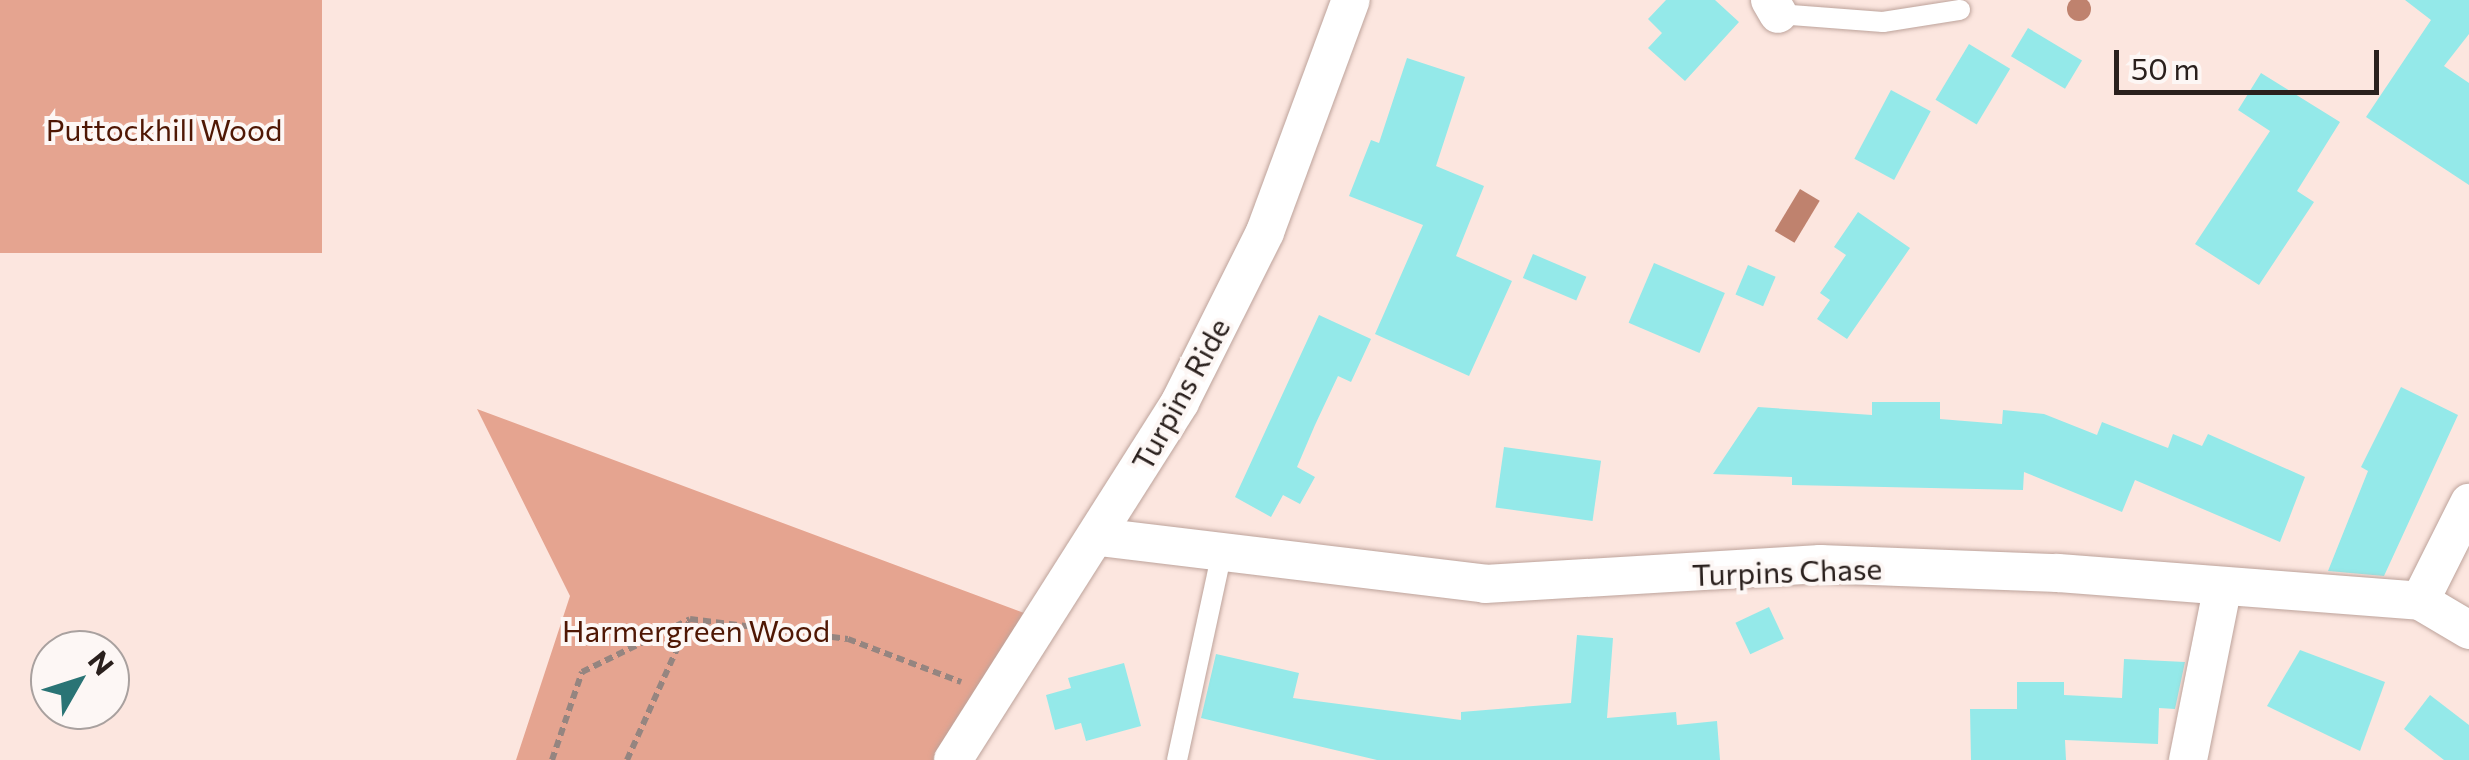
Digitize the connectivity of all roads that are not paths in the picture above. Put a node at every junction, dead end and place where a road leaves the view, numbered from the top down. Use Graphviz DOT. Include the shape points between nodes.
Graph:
graph roads {
  1 [pos="1351,0"];
  2 [pos="1780,5"];
  3 [pos="1960,10"];
  4 [pos="2469,503"];
  5 [pos="1099,537"];
  6 [pos="1221,556"];
  7 [pos="2222,590"];
  8 [pos="2420,601"];
  9 [pos="2469,630"];
  10 [pos="952,760"];
  11 [pos="1178,760"];
  12 [pos="2188,760"];
  1 -- 5 [label="street, Turpins Ride" via="1265,232"];
  2 -- 3 [label="lane" via="1882,22"];
  4 -- 8 [label="street"];
  5 -- 6 [label="street, Turpins Chase"];
  5 -- 10 [label="street, Turpins Ride"];
  6 -- 7 [label="street, Turpins Chase" via="1485,584 1820,564"];
  6 -- 11 [label="lane"];
  7 -- 8 [label="street, Turpins Chase"];
  7 -- 12 [label="street"];
  8 -- 9 [label="street, Turpins Chase"];
}
